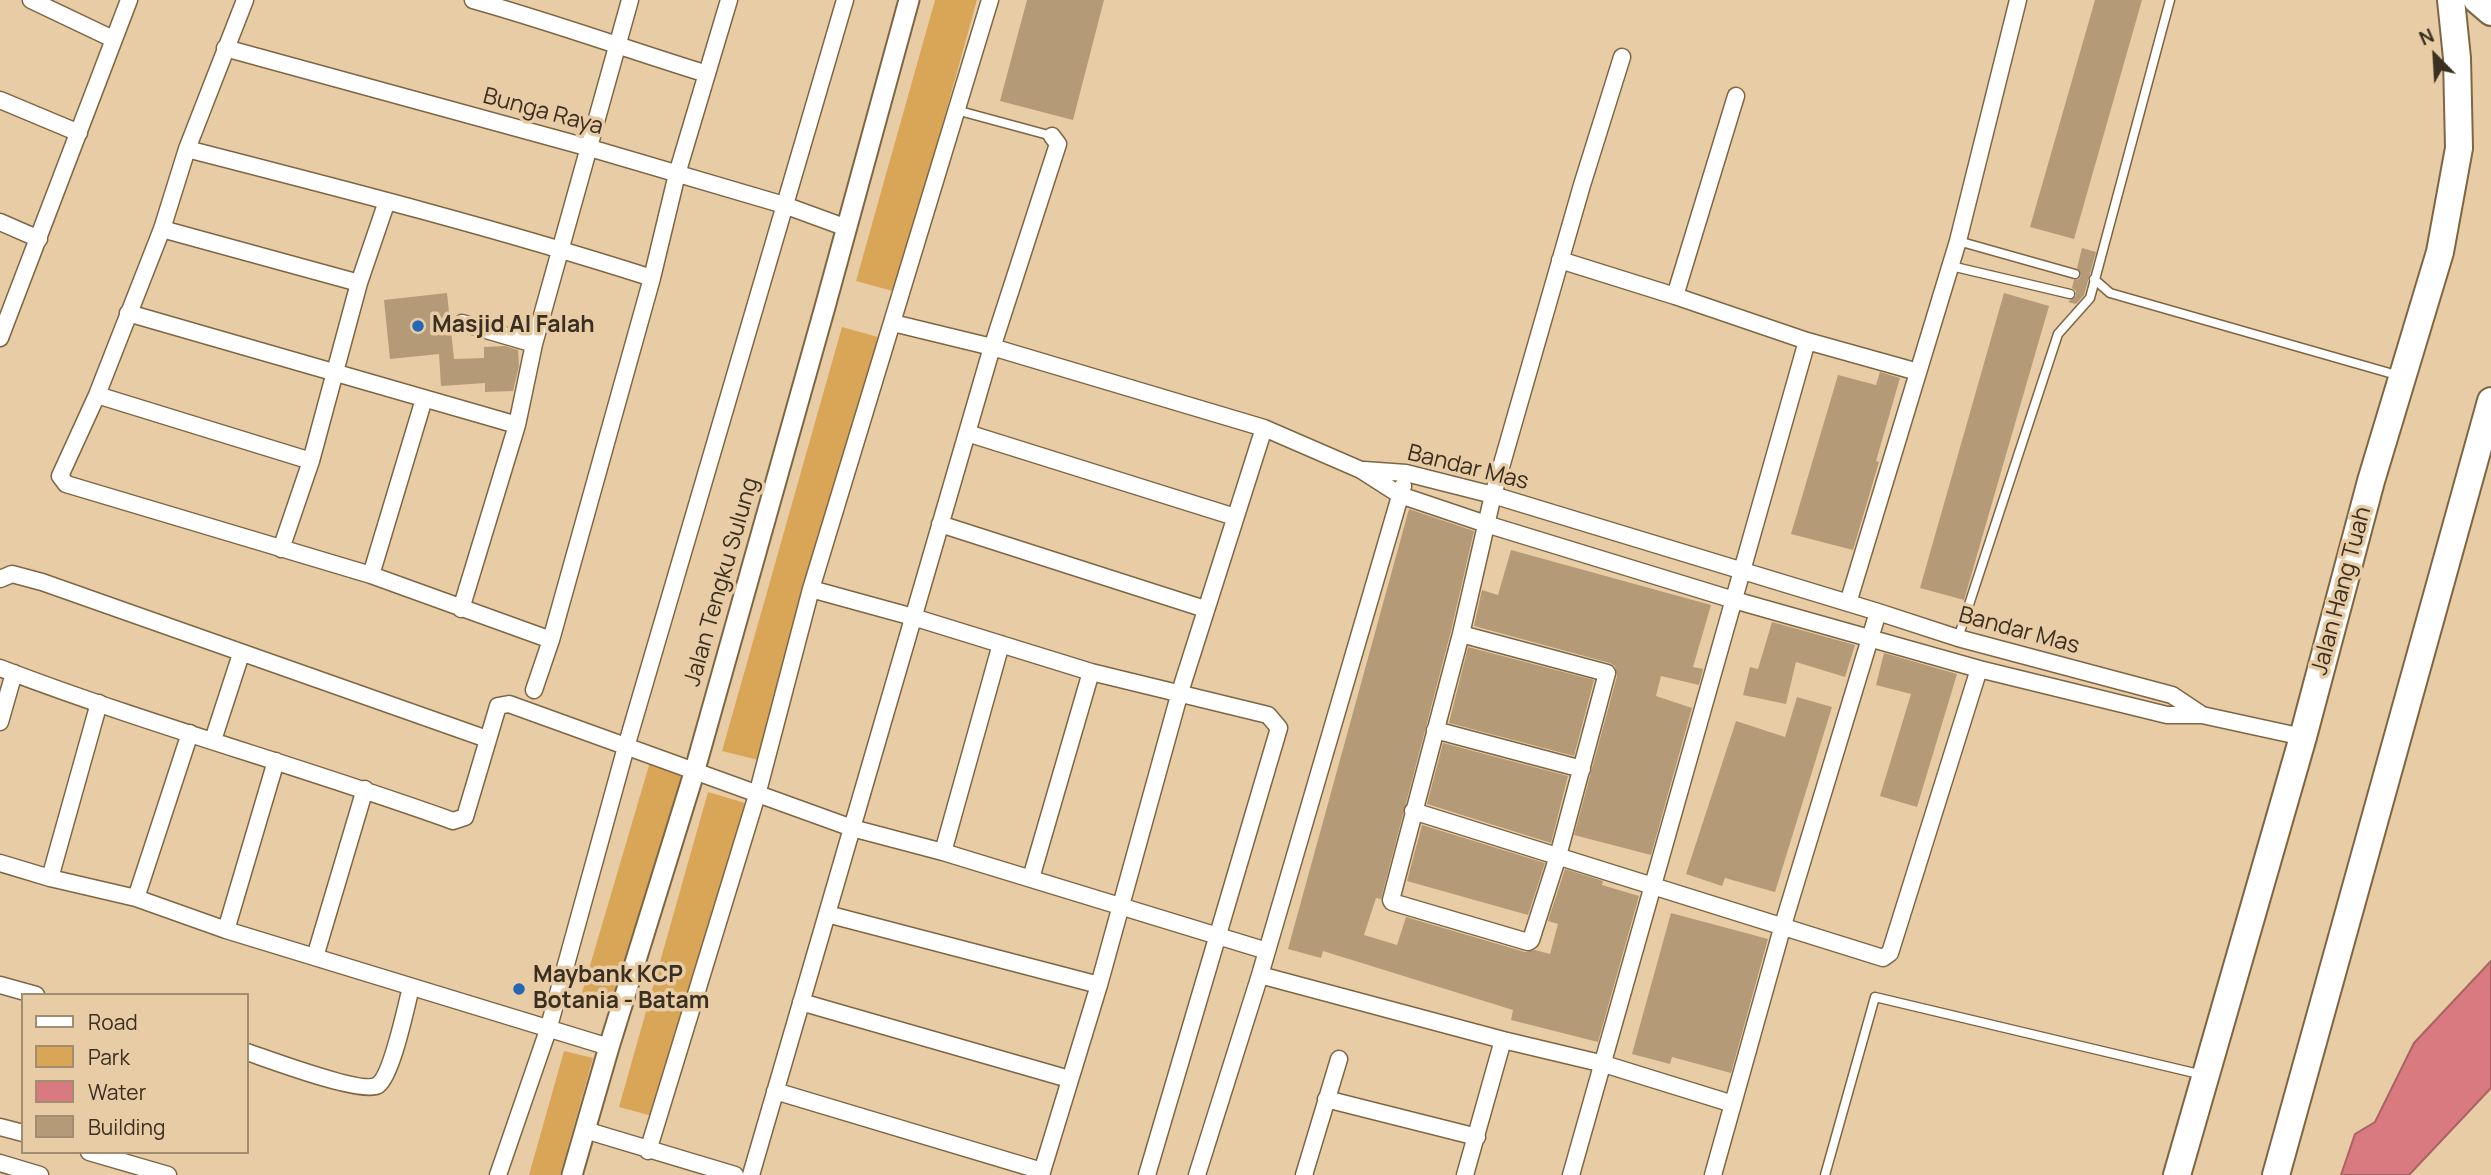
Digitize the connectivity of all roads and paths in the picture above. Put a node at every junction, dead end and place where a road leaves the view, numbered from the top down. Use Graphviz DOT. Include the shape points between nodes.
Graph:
graph roads {
  1 [pos="31,0"];
  2 [pos="129,0"];
  3 [pos="246,0"];
  4 [pos="473,0"];
  5 [pos="630,0"];
  6 [pos="729,0"];
  7 [pos="845,0"];
  8 [pos="909,0"];
  9 [pos="990,0"];
  10 [pos="2018,0"];
  11 [pos="2170,0"];
  12 [pos="2451,0"];
  13 [pos="2477,0"];
  14 [pos="533,8"];
  15 [pos="2491,12"];
  16 [pos="113,39"];
  17 [pos="617,46"];
  18 [pos="225,48"];
  19 [pos="1622,57"];
  20 [pos="707,74"];
  21 [pos="1736,96"];
  22 [pos="0,100"];
  23 [pos="956,110"];
  24 [pos="79,134"];
  25 [pos="1052,136"];
  26 [pos="590,148"];
  27 [pos="187,149"];
  28 [pos="677,174"];
  29 [pos="387,201"];
  30 [pos="784,205"];
  31 [pos="0,222"];
  32 [pos="847,228"];
  33 [pos="162,229"];
  34 [pos="39,239"];
  35 [pos="1958,241"];
  36 [pos="561,249"];
  37 [pos="1560,260"];
  38 [pos="1951,266"];
  39 [pos="2075,274"];
  40 [pos="652,278"];
  41 [pos="2093,279"];
  42 [pos="359,283"];
  43 [pos="2109,293"];
  44 [pos="2070,294"];
  45 [pos="1675,296"];
  46 [pos="2088,298"];
  47 [pos="128,313"];
  48 [pos="462,323"];
  49 [pos="893,323"];
  50 [pos="0,338"];
  51 [pos="1807,341"];
  52 [pos="534,344"];
  53 [pos="992,346"];
  54 [pos="1918,372"];
  55 [pos="335,374"];
  56 [pos="2402,376"];
  57 [pos="97,395"];
  58 [pos="424,399"];
  59 [pos="2491,401"];
  60 [pos="517,425"];
  61 [pos="1264,428"];
  62 [pos="967,433"];
  63 [pos="311,461"];
  64 [pos="1361,470"];
  65 [pos="1406,473"];
  66 [pos="1400,495"];
  67 [pos="1493,495"];
  68 [pos="1235,517"];
  69 [pos="940,524"];
  70 [pos="1486,524"];
  71 [pos="281,549"];
  72 [pos="1741,572"];
  73 [pos="371,575"];
  74 [pos="0,579"];
  75 [pos="811,589"];
  76 [pos="1734,600"];
  77 [pos="1848,603"];
  78 [pos="1205,608"];
  79 [pos="461,609"];
  80 [pos="1878,612"];
  81 [pos="913,617"];
  82 [pos="1461,634"];
  83 [pos="1869,637"];
  84 [pos="1958,638"];
  85 [pos="551,640"];
  86 [pos="1001,644"];
  87 [pos="241,654"];
  88 [pos="1979,669"];
  89 [pos="7,670"];
  90 [pos="1091,672"];
  91 [pos="534,690"];
  92 [pos="1180,692"];
  93 [pos="99,703"];
  94 [pos="2202,715"];
  95 [pos="0,722"];
  96 [pos="1435,730"];
  97 [pos="190,733"];
  98 [pos="2302,737"];
  99 [pos="487,739"];
  100 [pos="213,740"];
  101 [pos="626,747"];
  102 [pos="276,761"];
  103 [pos="1582,769"];
  104 [pos="694,773"];
  105 [pos="365,789"];
  106 [pos="757,795"];
  107 [pos="1413,811"];
  108 [pos="852,828"];
  109 [pos="943,852"];
  110 [pos="1558,856"];
  111 [pos="0,863"];
  112 [pos="50,878"];
  113 [pos="1031,878"];
  114 [pos="1654,886"];
  115 [pos="136,898"];
  116 [pos="1121,907"];
  117 [pos="827,914"];
  118 [pos="1783,925"];
  119 [pos="226,930"];
  120 [pos="1219,936"];
  121 [pos="1267,951"];
  122 [pos="315,957"];
  123 [pos="1260,975"];
  124 [pos="0,985"];
  125 [pos="1099,985"];
  126 [pos="411,987"];
  127 [pos="29,993"];
  128 [pos="801,1002"];
  129 [pos="548,1030"];
  130 [pos="1503,1040"];
  131 [pos="609,1047"];
  132 [pos="248,1052"];
  133 [pos="1339,1059"];
  134 [pos="1604,1064"];
  135 [pos="2206,1076"];
  136 [pos="1069,1079"];
  137 [pos="775,1091"];
  138 [pos="1326,1099"];
  139 [pos="1733,1104"];
  140 [pos="0,1126"];
  141 [pos="585,1130"];
  142 [pos="21,1132"];
  143 [pos="1477,1137"];
  144 [pos="648,1151"];
  145 [pos="96,1154"];
  146 [pos="0,1163"];
  147 [pos="1041,1173"];
  148 [pos="40,1175"];
  149 [pos="167,1175"];
  150 [pos="498,1175"];
  151 [pos="572,1175"];
  152 [pos="735,1175"];
  153 [pos="751,1175"];
  154 [pos="1147,1175"];
  155 [pos="1197,1175"];
  156 [pos="1304,1175"];
  157 [pos="1465,1175"];
  158 [pos="1572,1175"];
  159 [pos="1713,1175"];
  160 [pos="1825,1175"];
  161 [pos="2177,1175"];
  162 [pos="2276,1175"];
  1 -- 16 [label="street"];
  2 -- 16 [label="street"];
  3 -- 18 [label="street"];
  4 -- 14 [label="street"];
  5 -- 17 [label="street"];
  6 -- 20 [label="street"];
  7 -- 30 [label="street"];
  8 -- 32 [label="street, Jalan Tengku Sulung"];
  9 -- 23 [label="street"];
  10 -- 35 [label="street"];
  11 -- 41 [label="lane"];
  12 -- 56 [label="highway, Jalan Hang Tuah" via="2459,148 2440,251"];
  13 -- 15 [label="highway"];
  14 -- 17 [label="street"];
  16 -- 24 [label="street"];
  17 -- 20 [label="street"];
  17 -- 26 [label="street"];
  18 -- 26 [label="street, Bunga Raya"];
  18 -- 27 [label="street"];
  19 -- 37 [label="street"];
  20 -- 28 [label="street"];
  21 -- 45 [label="street"];
  22 -- 24 [label="street"];
  23 -- 25 [label="lane"];
  23 -- 49 [label="street"];
  24 -- 34 [label="street"];
  25 -- 53 [label="street" via="1058,144"];
  26 -- 28 [label="street, Bunga Raya"];
  26 -- 36 [label="street"];
  27 -- 29 [label="street"];
  27 -- 33 [label="street"];
  28 -- 30 [label="street, Bunga Raya"];
  28 -- 40 [label="street"];
  29 -- 36 [label="street"];
  29 -- 42 [label="street"];
  30 -- 32 [label="street, Bunga Raya"];
  30 -- 101 [label="street"];
  31 -- 34 [label="street"];
  32 -- 104 [label="street, Jalan Tengku Sulung"];
  33 -- 42 [label="street"];
  33 -- 47 [label="street"];
  34 -- 50 [label="street"];
  35 -- 38 [label="street"];
  35 -- 39 [label="lane"];
  36 -- 40 [label="street"];
  36 -- 52 [label="street"];
  37 -- 45 [label="street"];
  37 -- 67 [label="street"];
  38 -- 44 [label="lane"];
  38 -- 54 [label="street"];
  40 -- 85 [label="street"];
  41 -- 43 [label="lane"];
  41 -- 46 [label="lane"];
  42 -- 55 [label="street"];
  43 -- 46 [label="lane"];
  43 -- 56 [label="lane"];
  45 -- 51 [label="street"];
  46 -- 84 [label="lane" via="2058,334"];
  47 -- 55 [label="street"];
  47 -- 57 [label="street"];
  48 -- 52 [label="street"];
  49 -- 53 [label="street"];
  49 -- 75 [label="street"];
  51 -- 54 [label="street"];
  51 -- 72 [label="street"];
  52 -- 60 [label="street"];
  53 -- 61 [label="street"];
  53 -- 62 [label="street"];
  54 -- 77 [label="street"];
  55 -- 58 [label="street"];
  55 -- 63 [label="street"];
  56 -- 98 [label="highway, Jalan Hang Tuah"];
  57 -- 63 [label="street"];
  57 -- 71 [label="street" via="60,476 63,482"];
  58 -- 60 [label="street"];
  58 -- 73 [label="street"];
  59 -- 162 [label="highway"];
  60 -- 79 [label="street"];
  61 -- 64 [label="street"];
  61 -- 68 [label="street"];
  62 -- 68 [label="street"];
  62 -- 69 [label="street"];
  63 -- 71 [label="street"];
  64 -- 65 [label="street, Bandar Mas"];
  64 -- 66 [label="street, Bandar Mas"];
  65 -- 66 [label="street"];
  65 -- 67 [label="street, Bandar Mas"];
  66 -- 70 [label="street, Bandar Mas"];
  66 -- 121 [label="street"];
  67 -- 70 [label="street"];
  67 -- 72 [label="street, Bandar Mas"];
  68 -- 78 [label="street"];
  69 -- 78 [label="street"];
  69 -- 81 [label="street"];
  70 -- 76 [label="street, Bandar Mas"];
  70 -- 82 [label="street"];
  71 -- 73 [label="street"];
  72 -- 76 [label="street"];
  72 -- 77 [label="street, Bandar Mas"];
  73 -- 79 [label="street"];
  74 -- 87 [label="street" via="12,574 34,579"];
  75 -- 81 [label="street"];
  75 -- 106 [label="street"];
  76 -- 83 [label="street, Bandar Mas"];
  76 -- 114 [label="street"];
  77 -- 80 [label="street, Bandar Mas"];
  78 -- 92 [label="street"];
  79 -- 85 [label="street"];
  80 -- 83 [label="street"];
  80 -- 84 [label="street, Bandar Mas"];
  81 -- 86 [label="street"];
  81 -- 108 [label="street"];
  82 -- 96 [label="street"];
  82 -- 103 [label="street" via="1607,673"];
  83 -- 88 [label="street, Bandar Mas"];
  83 -- 118 [label="street"];
  84 -- 94 [label="street, Bandar Mas" via="2172,695"];
  85 -- 91 [label="street"];
  86 -- 90 [label="street"];
  86 -- 109 [label="street"];
  87 -- 99 [label="street"];
  87 -- 100 [label="street"];
  88 -- 94 [label="street, Bandar Mas" via="2168,715"];
  88 -- 118 [label="street" via="1890,953 1883,958"];
  89 -- 93 [label="street"];
  89 -- 95 [label="street"];
  90 -- 92 [label="street"];
  90 -- 113 [label="street"];
  92 -- 116 [label="street"];
  92 -- 120 [label="street" via="1268,715 1279,728"];
  93 -- 97 [label="street"];
  93 -- 112 [label="street"];
  94 -- 98 [label="street, Bandar Mas"];
  96 -- 103 [label="street"];
  96 -- 107 [label="street"];
  97 -- 100 [label="street"];
  97 -- 115 [label="street"];
  98 -- 135 [label="highway, Jalan Hang Tuah"];
  99 -- 101 [label="street" via="498,706 509,704"];
  99 -- 105 [label="street" via="461,820"];
  100 -- 102 [label="street"];
  101 -- 104 [label="street"];
  101 -- 129 [label="street"];
  102 -- 105 [label="street"];
  102 -- 119 [label="street"];
  103 -- 110 [label="street"];
  104 -- 106 [label="street"];
  104 -- 131 [label="street, Jalan Tengku Sulung"];
  105 -- 122 [label="street"];
  106 -- 108 [label="street"];
  106 -- 144 [label="street"];
  107 -- 110 [label="street"];
  107 -- 110 [label="street" via="1392,902 1528,942"];
  108 -- 109 [label="street"];
  108 -- 117 [label="street"];
  109 -- 113 [label="street"];
  110 -- 114 [label="street"];
  111 -- 112 [label="street"];
  112 -- 115 [label="street"];
  113 -- 116 [label="street"];
  114 -- 118 [label="street"];
  114 -- 134 [label="street"];
  115 -- 119 [label="street"];
  116 -- 120 [label="street"];
  116 -- 125 [label="street"];
  117 -- 125 [label="street"];
  117 -- 128 [label="street"];
  118 -- 139 [label="street"];
  119 -- 122 [label="street"];
  120 -- 121 [label="street"];
  120 -- 154 [label="street"];
  121 -- 123 [label="street"];
  122 -- 126 [label="street"];
  123 -- 130 [label="street"];
  123 -- 155 [label="street"];
  124 -- 127 [label="street"];
  125 -- 136 [label="street"];
  126 -- 129 [label="street"];
  126 -- 132 [label="street" via="390,1064 373,1087 351,1085"];
  128 -- 136 [label="street"];
  128 -- 137 [label="street"];
  129 -- 131 [label="street"];
  129 -- 150 [label="street"];
  130 -- 134 [label="street"];
  130 -- 143 [label="street"];
  131 -- 141 [label="street, Jalan Tengku Sulung"];
  133 -- 138 [label="street"];
  134 -- 139 [label="street"];
  134 -- 158 [label="street"];
  135 -- 160 [label="lane" via="1875,997"];
  135 -- 161 [label="highway, Jalan Hang Tuah"];
  136 -- 147 [label="street"];
  137 -- 147 [label="street"];
  137 -- 153 [label="street"];
  138 -- 143 [label="street"];
  138 -- 156 [label="street"];
  139 -- 159 [label="street"];
  140 -- 142 [label="street"];
  141 -- 144 [label="street"];
  141 -- 151 [label="street, Jalan Tengku Sulung"];
  143 -- 157 [label="street"];
  144 -- 152 [label="street"];
  145 -- 149 [label="street"];
  146 -- 148 [label="street"];
}
